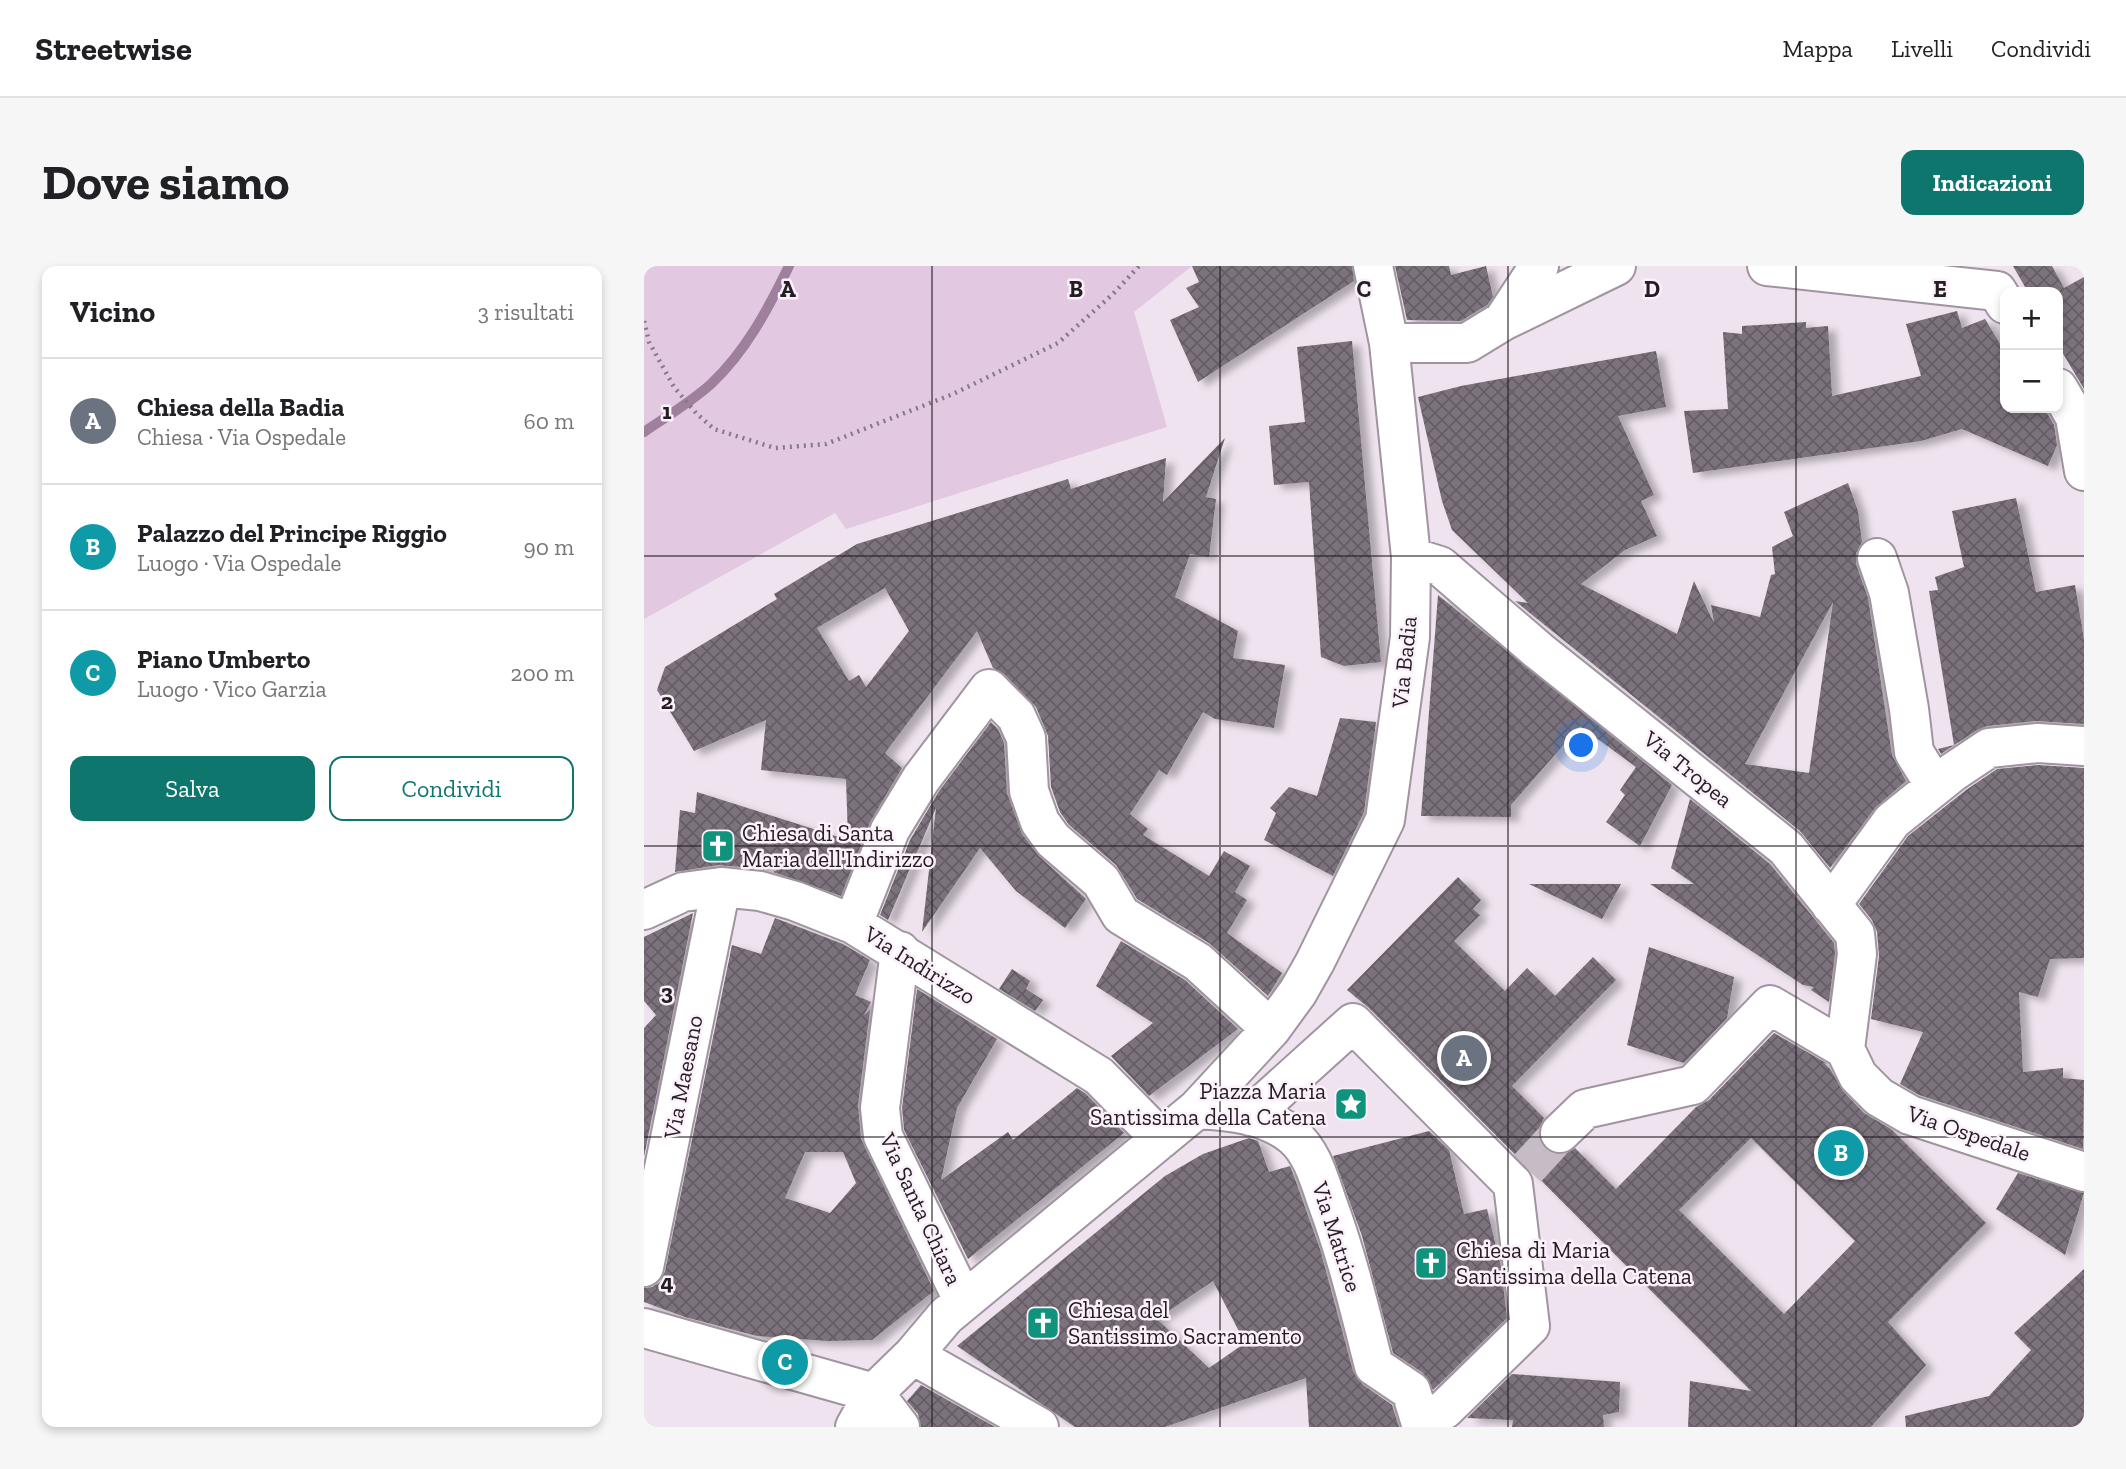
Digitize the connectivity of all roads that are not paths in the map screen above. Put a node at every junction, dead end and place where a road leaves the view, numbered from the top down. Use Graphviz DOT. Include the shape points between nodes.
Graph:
graph roads {
  1 [pos="1373,266"];
  2 [pos="1539,266"];
  3 [pos="1616,266"];
  4 [pos="1766,266"];
  5 [pos="2000,296"];
  6 [pos="1503,321"];
  7 [pos="1389,343"];
  8 [pos="2063,397"];
  9 [pos="2084,471"];
  10 [pos="1411,558"];
  11 [pos="1877,558"];
  12 [pos="2084,746"];
  13 [pos="1935,786"];
  14 [pos="721,887"];
  15 [pos="1831,905"];
  16 [pos="644,910"];
  17 [pos="853,924"];
  18 [pos="900,951"];
  19 [pos="1271,1029"];
  20 [pos="1845,1049"];
  21 [pos="1196,1109"];
  22 [pos="1250,1116"];
  23 [pos="1560,1133"];
  24 [pos="1161,1139"];
  25 [pos="2084,1170"];
  26 [pos="644,1267"];
  27 [pos="963,1300"];
  28 [pos="644,1328"];
  29 [pos="913,1355"];
  30 [pos="889,1413"];
  31 [pos="1422,1426"];
  32 [pos="855,1427"];
  33 [pos="1039,1427"];
  1 -- 7 [label="street, Via Badia"];
  2 -- 6 [label="street"];
  3 -- 6 [label="street"];
  4 -- 5 [label="street" via="1997,291"];
  6 -- 7 [label="street" via="1467,343"];
  7 -- 10 [label="street, Via Badia"];
  8 -- 9 [label="street" via="2075,417"];
  10 -- 15 [label="street, Via Tropea" via="1440,566 1786,848"];
  10 -- 19 [label="street, Via Badia" via="1410,637 1385,820 1310,972"];
  11 -- 13 [label="street" via="1889,593 1914,752"];
  12 -- 13 [label="street" via="2038,743 1989,748"];
  13 -- 15 [label="street" via="1892,821"];
  14 -- 16 [label="street, Via Indirizzo" via="683,892"];
  14 -- 17 [label="street, Via Indirizzo" via="760,891"];
  14 -- 26 [label="street, Via Maesano"];
  15 -- 20 [label="street, Via Tropea" via="1855,934 1857,954"];
  17 -- 18 [label="street, Via Indirizzo"];
  17 -- 19 [label="street" via="890,830 921,779 989,689 1016,716 1026,738 1029,791 1040,822 1053,840 1101,881 1121,915 1198,962"];
  18 -- 24 [label="street, Via Indirizzo" via="1099,1076"];
  18 -- 27 [label="street, Via Santa Chiara" via="880,1108 883,1136"];
  19 -- 21 [label="street"];
  20 -- 23 [label="street" via="1770,1005 1693,1085 1586,1109"];
  20 -- 25 [label="street, Via Ospedale" via="1858,1076 1879,1097 1910,1115"];
  21 -- 22 [label="street, Via Matrice"];
  21 -- 24 [label="street"];
  22 -- 31 [label="street, Via Matrice" via="1293,1137 1312,1160 1346,1254 1374,1366 1411,1391"];
  22 -- 31 [label="street" via="1353,1023 1520,1176 1530,1326"];
  24 -- 27 [label="street"];
  27 -- 29 [label="street"];
  28 -- 30 [label="street"];
  29 -- 30 [label="street"];
  29 -- 33 [label="street"];
  30 -- 32 [label="street"];
}
